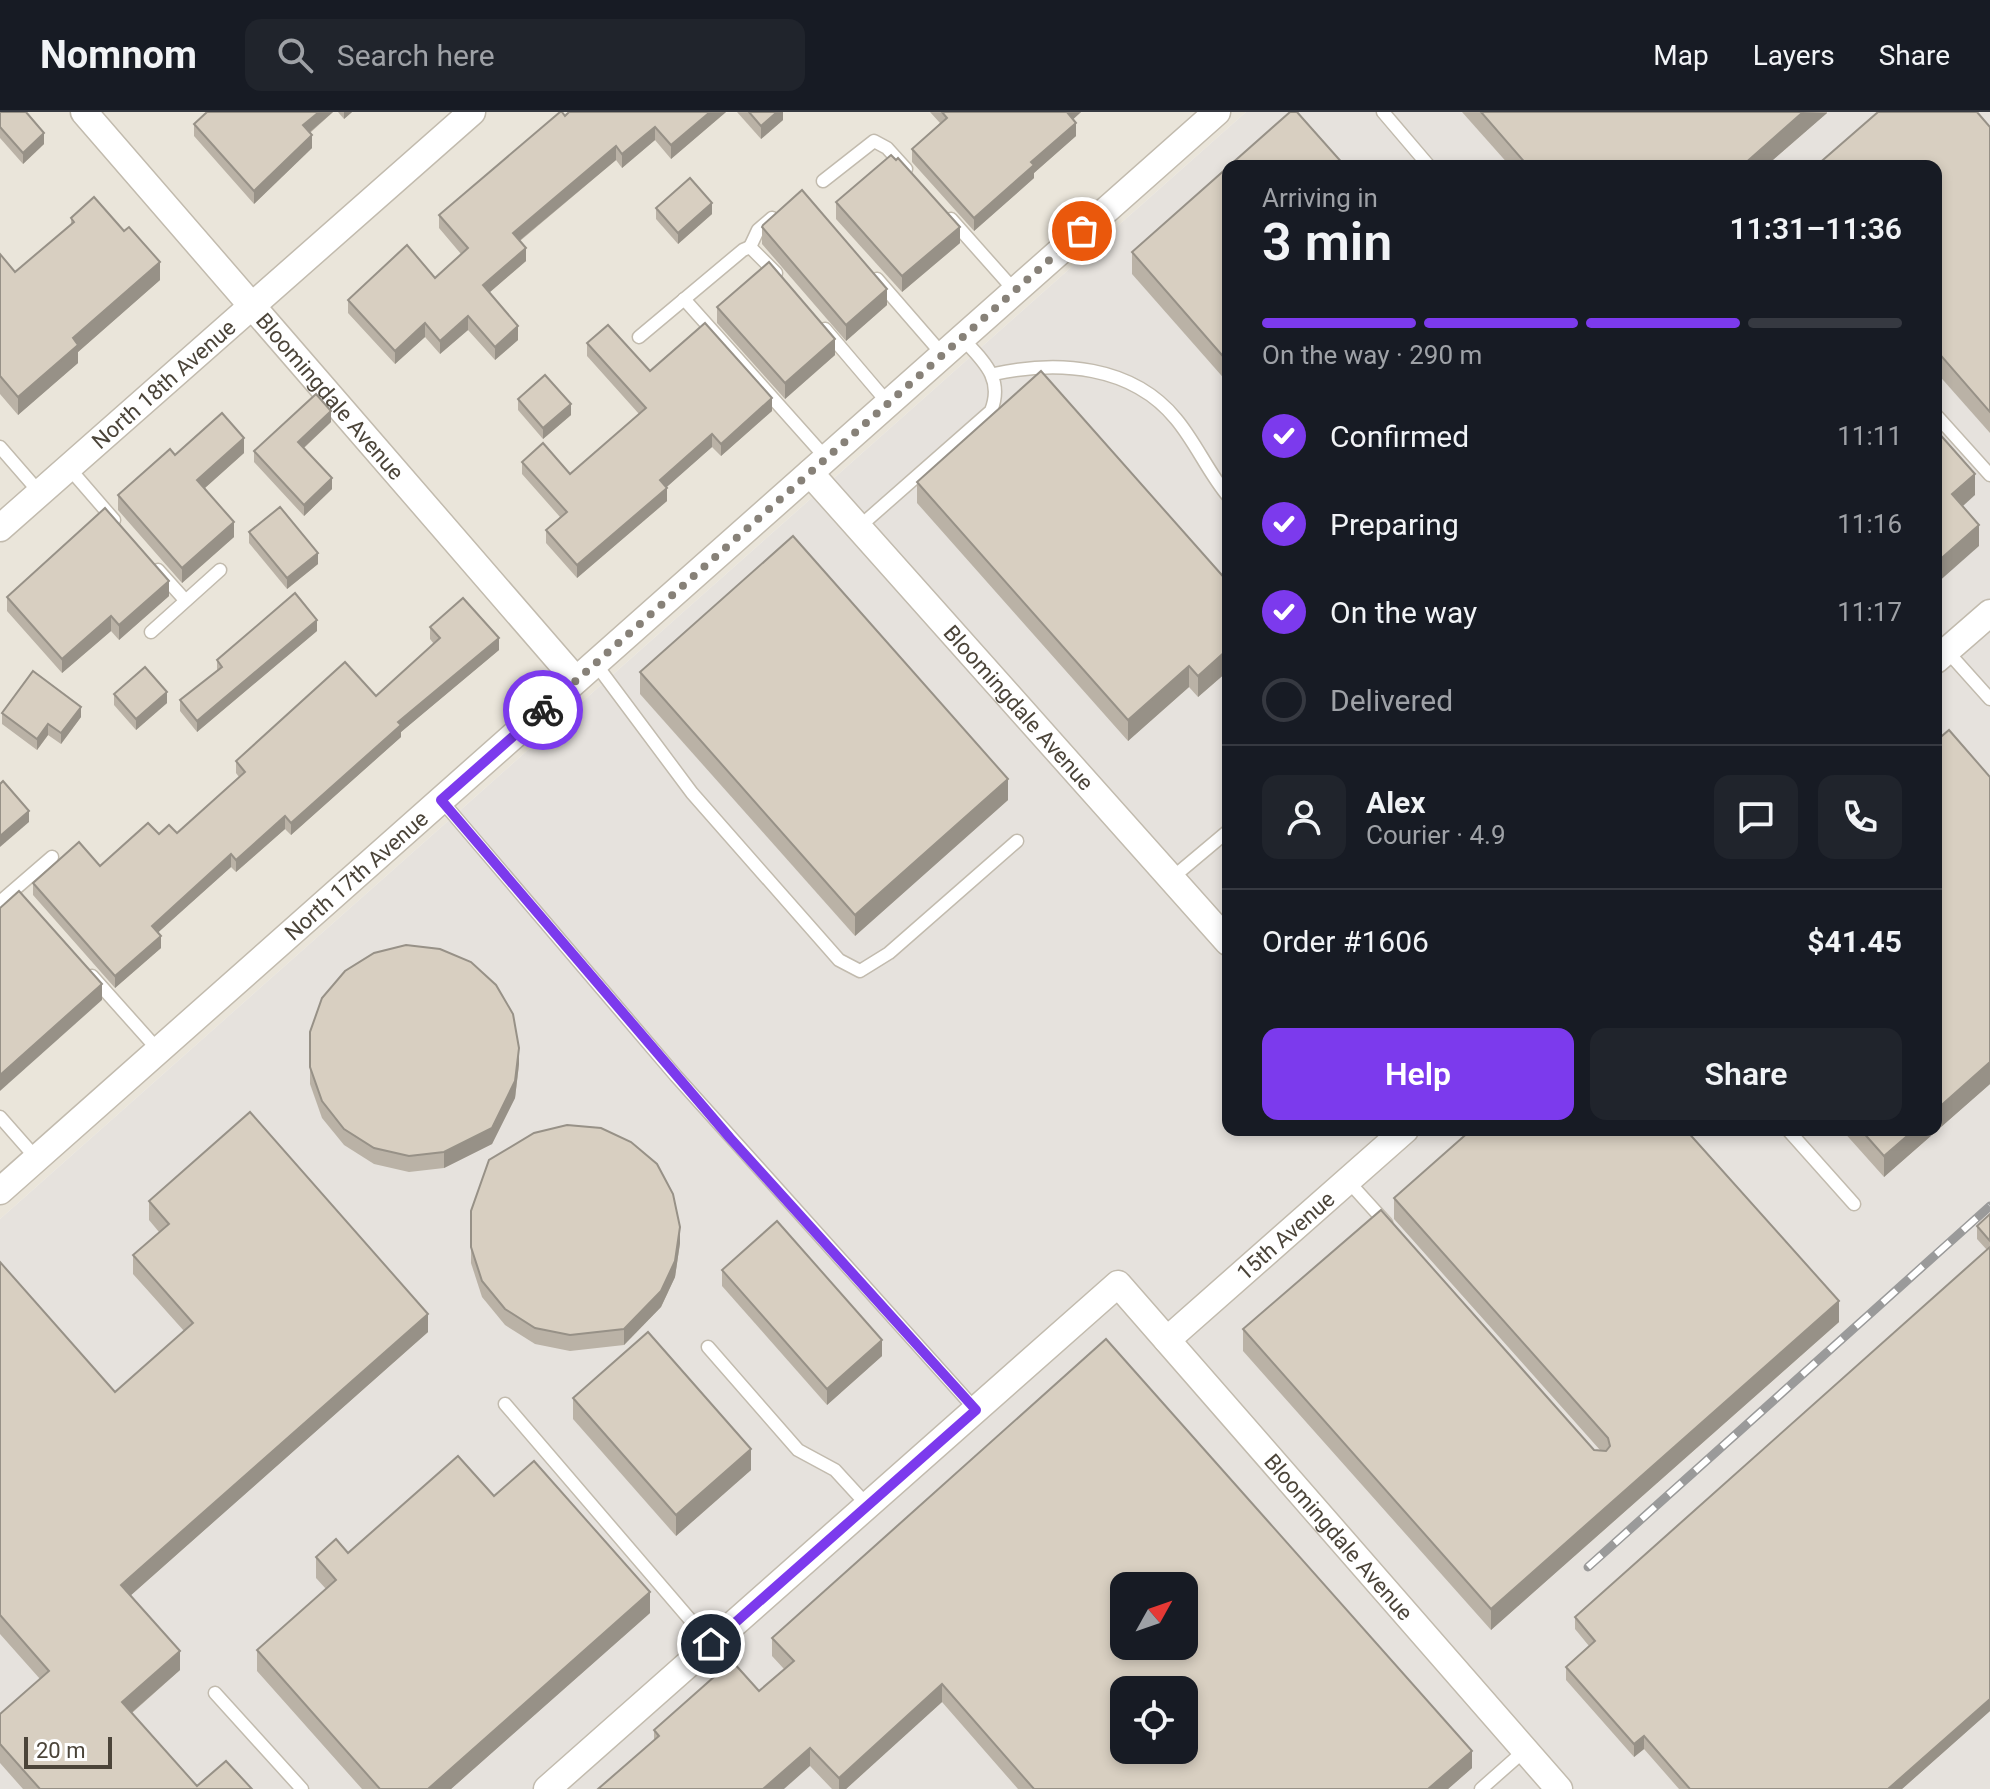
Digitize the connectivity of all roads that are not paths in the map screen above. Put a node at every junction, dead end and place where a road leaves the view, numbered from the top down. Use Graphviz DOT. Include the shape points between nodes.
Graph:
graph roads {
  1 [pos="84,112"];
  2 [pos="472,112"];
  3 [pos="1217,112"];
  4 [pos="1383,112"];
  5 [pos="1424,160"];
  6 [pos="823,181"];
  7 [pos="919,184"];
  8 [pos="941,208"];
  9 [pos="780,211"];
  10 [pos="750,247"];
  11 [pos="872,274"];
  12 [pos="788,287"];
  13 [pos="1015,291"];
  14 [pos="684,299"];
  15 [pos="252,307"];
  16 [pos="818,322"];
  17 [pos="639,337"];
  18 [pos="952,346"];
  19 [pos="994,374"];
  20 [pos="888,403"];
  21 [pos="1942,422"];
  22 [pos="0,447"];
  23 [pos="818,466"];
  24 [pos="69,468"];
  25 [pos="1990,475"];
  26 [pos="1222,489"];
  27 [pos="40,493"];
  28 [pos="859,527"];
  29 [pos="0,528"];
  30 [pos="127,534"];
  31 [pos="146,556"];
  32 [pos="220,570"];
  33 [pos="185,600"];
  34 [pos="1990,613"];
  35 [pos="151,632"];
  36 [pos="1942,656"];
  37 [pos="586,672"];
  38 [pos="1990,699"];
  39 [pos="441,800"];
  40 [pos="1222,836"];
  41 [pos="1017,841"];
  42 [pos="52,857"];
  43 [pos="1172,878"];
  44 [pos="15,889"];
  45 [pos="25,901"];
  46 [pos="0,902"];
  47 [pos="1222,935"];
  48 [pos="87,970"];
  49 [pos="159,1051"];
  50 [pos="0,1117"];
  51 [pos="1394,1136"];
  52 [pos="1793,1136"];
  53 [pos="37,1159"];
  54 [pos="1348,1181"];
  55 [pos="0,1191"];
  56 [pos="1854,1204"];
  57 [pos="1395,1233"];
  58 [pos="1167,1340"];
  59 [pos="708,1347"];
  60 [pos="505,1404"];
  61 [pos="976,1410"];
  62 [pos="868,1506"];
  63 [pos="711,1644"];
  64 [pos="215,1693"];
  65 [pos="1525,1750"];
  66 [pos="302,1789"];
  67 [pos="547,1789"];
  68 [pos="1481,1789"];
  69 [pos="1559,1789"];
  1 -- 15 [label="street, Bloomingdale Avenue"];
  2 -- 15 [label="street, North 18th Avenue"];
  3 -- 13 [label="street, North 17th Avenue"];
  4 -- 5 [label="lane"];
  6 -- 7 [label="lane" via="874,141"];
  8 -- 13 [label="lane"];
  9 -- 10 [label="lane" via="758,230"];
  10 -- 12 [label="lane"];
  10 -- 14 [label="lane"];
  11 -- 18 [label="lane"];
  13 -- 18 [label="street, North 17th Avenue"];
  14 -- 17 [label="lane"];
  14 -- 23 [label="lane"];
  15 -- 24 [label="street, North 18th Avenue"];
  15 -- 37 [label="street, Bloomingdale Avenue"];
  16 -- 20 [label="lane"];
  18 -- 19 [label="lane"];
  18 -- 20 [label="street, North 17th Avenue"];
  19 -- 26 [label="lane" via="1073,367 1121,378 1150,393 1176,418"];
  19 -- 28 [label="lane" via="991,411"];
  20 -- 23 [label="street, North 17th Avenue"];
  21 -- 25 [label="lane"];
  22 -- 27 [label="lane"];
  23 -- 28 [label="street, Bloomingdale Avenue"];
  23 -- 37 [label="street, North 17th Avenue"];
  24 -- 27 [label="street, North 18th Avenue"];
  24 -- 30 [label="lane"];
  27 -- 29 [label="street, North 18th Avenue"];
  28 -- 43 [label="street, Bloomingdale Avenue"];
  31 -- 33 [label="lane"];
  32 -- 33 [label="lane"];
  33 -- 35 [label="lane"];
  34 -- 36 [label="street"];
  36 -- 38 [label="lane"];
  37 -- 39 [label="street, North 17th Avenue"];
  37 -- 41 [label="lane" via="839,960 860,971 889,953"];
  39 -- 49 [label="street, North 17th Avenue"];
  39 -- 61 [label="lane" via="686,1088"];
  40 -- 43 [label="lane"];
  42 -- 44 [label="lane"];
  43 -- 47 [label="street, Bloomingdale Avenue"];
  44 -- 45 [label="lane"];
  44 -- 46 [label="lane"];
  48 -- 49 [label="lane"];
  49 -- 53 [label="street, North 17th Avenue"];
  50 -- 53 [label="lane"];
  51 -- 54 [label="street, 15th Avenue"];
  52 -- 56 [label="lane"];
  53 -- 55 [label="street, North 17th Avenue"];
  54 -- 57 [label="lane"];
  54 -- 58 [label="street, 15th Avenue"];
  58 -- 61 [label="street, Bloomingdale Avenue" via="1118,1284"];
  58 -- 65 [label="street, Bloomingdale Avenue"];
  59 -- 62 [label="lane" via="798,1450 835,1470"];
  60 -- 63 [label="lane"];
  61 -- 62 [label="street"];
  62 -- 63 [label="street"];
  63 -- 67 [label="street"];
  64 -- 66 [label="lane"];
  65 -- 68 [label="lane"];
  65 -- 69 [label="street, Bloomingdale Avenue"];
}
